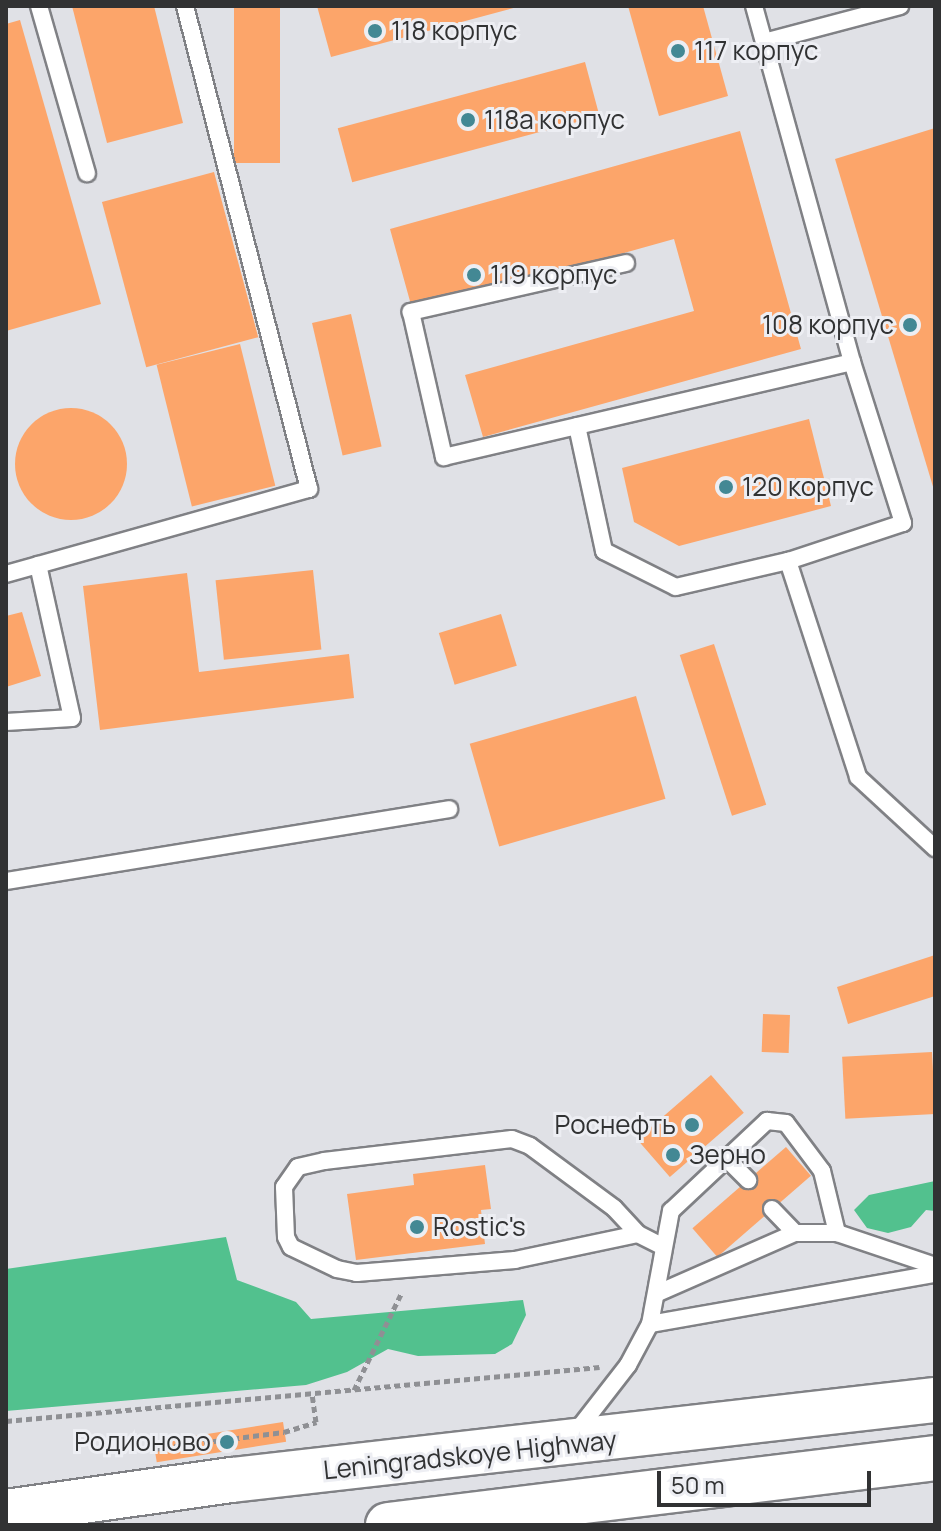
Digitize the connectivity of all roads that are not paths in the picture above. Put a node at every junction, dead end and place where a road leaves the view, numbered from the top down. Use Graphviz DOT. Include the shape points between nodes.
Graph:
graph roads {
  1 [pos="39,6"];
  2 [pos="185,6"];
  3 [pos="754,6"];
  4 [pos="900,6"];
  5 [pos="764,42"];
  6 [pos="87,173"];
  7 [pos="626,263"];
  8 [pos="852,362"];
  9 [pos="577,426"];
  10 [pos="788,561"];
  11 [pos="38,565"];
  12 [pos="6,574"];
  13 [pos="6,722"];
  14 [pos="449,809"];
  15 [pos="935,848"];
  16 [pos="6,881"];
  17 [pos="725,1157"];
  18 [pos="748,1180"];
  19 [pos="772,1209"];
  20 [pos="795,1233"];
  21 [pos="837,1233"];
  22 [pos="638,1234"];
  23 [pos="663,1247"];
  24 [pos="935,1266"];
  25 [pos="935,1274"];
  26 [pos="658,1293"];
  27 [pos="650,1324"];
  28 [pos="935,1400"];
  29 [pos="565,1446"];
  30 [pos="935,1458"];
  31 [pos="6,1512"];
  32 [pos="388,1525"];
  1 -- 6 [label="lane"];
  2 -- 11 [label="lane" via="309,489"];
  3 -- 5 [label="lane"];
  4 -- 5 [label="lane"];
  5 -- 8 [label="lane"];
  7 -- 9 [label="lane" via="411,312 444,457"];
  8 -- 9 [label="lane"];
  8 -- 10 [label="lane" via="903,523"];
  9 -- 10 [label="lane" via="604,551 676,587"];
  10 -- 15 [label="lane" via="858,777"];
  11 -- 12 [label="lane"];
  11 -- 13 [label="lane" via="72,718"];
  14 -- 16 [label="lane"];
  17 -- 18 [label="lane"];
  17 -- 21 [label="lane" via="767,1121 786,1123 822,1171"];
  17 -- 23 [label="lane" via="671,1211"];
  19 -- 20 [label="lane"];
  20 -- 21 [label="lane"];
  20 -- 26 [label="lane"];
  21 -- 24 [label="lane"];
  22 -- 22 [label="lane" via="614,1208 530,1146 512,1139 324,1161 298,1167 288,1176 286,1237 291,1247 337,1269 413,1272 515,1260"];
  22 -- 23 [label="lane"];
  23 -- 26 [label="lane"];
  25 -- 27 [label="lane"];
  26 -- 27 [label="lane"];
  27 -- 29 [label="lane" via="628,1365"];
  28 -- 29 [label="highway, Leningradskoye Highway"];
  29 -- 31 [label="highway, Leningradskoye Highway" via="232,1480"];
  30 -- 32 [label="highway"];
}
